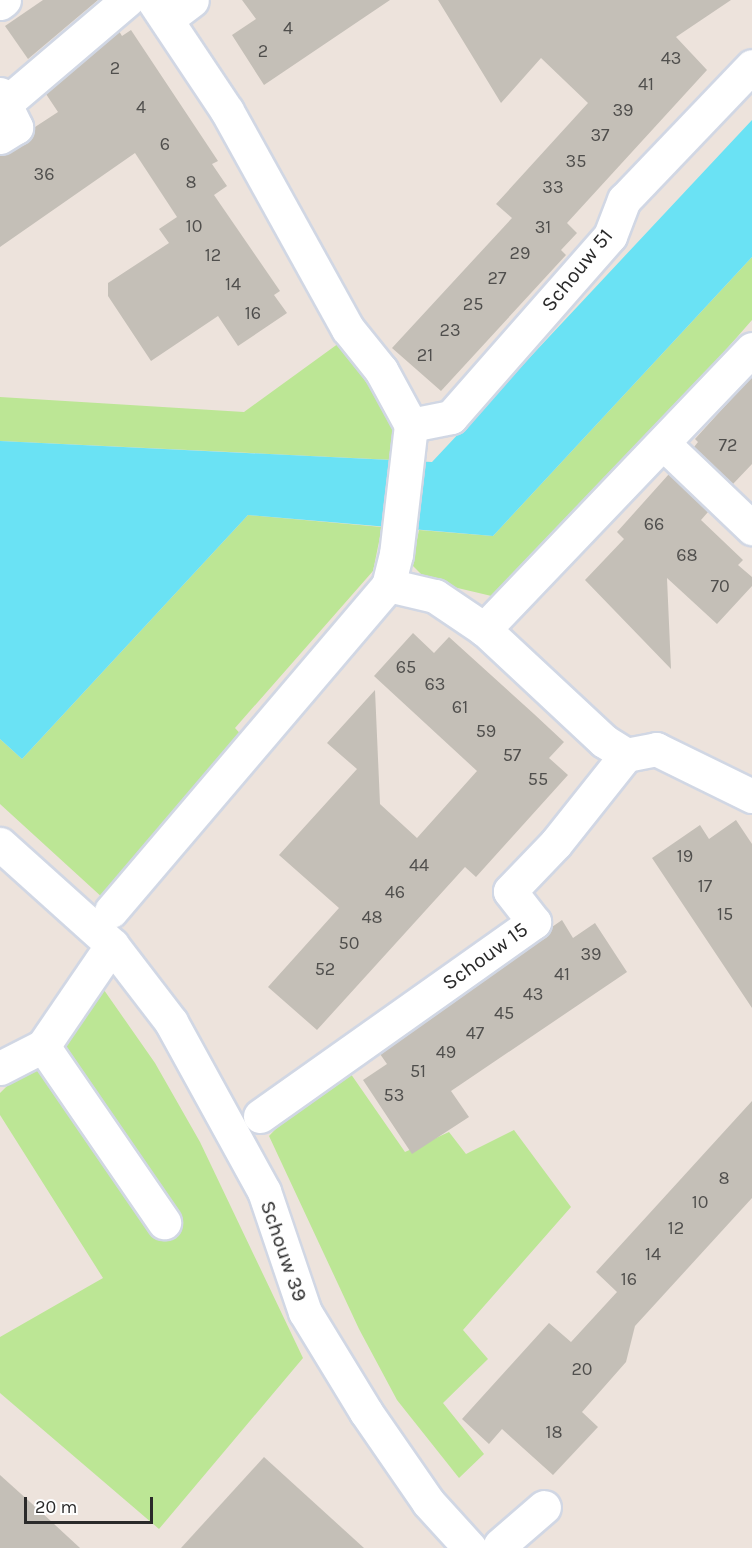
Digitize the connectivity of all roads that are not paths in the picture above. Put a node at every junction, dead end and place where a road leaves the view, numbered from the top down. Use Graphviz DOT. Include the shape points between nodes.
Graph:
graph roads {
  1 [pos="4,0"];
  2 [pos="127,0"];
  3 [pos="0,3"];
  4 [pos="171,6"];
  5 [pos="752,66"];
  6 [pos="3,99"];
  7 [pos="0,137"];
  8 [pos="752,349"];
  9 [pos="410,436"];
  10 [pos="664,444"];
  11 [pos="752,528"];
  12 [pos="392,570"];
  13 [pos="484,629"];
  14 [pos="626,755"];
  15 [pos="752,796"];
  16 [pos="0,844"];
  17 [pos="111,911"];
  18 [pos="111,945"];
  19 [pos="43,1046"];
  20 [pos="0,1068"];
  21 [pos="260,1116"];
  22 [pos="164,1222"];
  23 [pos="544,1507"];
  24 [pos="485,1546"];
  1 -- 3 [label="street"];
  2 -- 6 [label="street"];
  4 -- 9 [label="street" via="348,329 381,370"];
  5 -- 9 [label="street, Schouw 51" via="624,200 610,236 451,417"];
  6 -- 7 [label="street" via="16,127"];
  8 -- 10 [label="street"];
  9 -- 12 [label="street"];
  10 -- 11 [label="street"];
  10 -- 13 [label="street"];
  12 -- 13 [label="street"];
  12 -- 17 [label="street"];
  13 -- 14 [label="street" via="604,741"];
  14 -- 15 [label="street" via="656,749"];
  14 -- 21 [label="street, Schouw 15" via="556,843 510,891 534,922"];
  16 -- 18 [label="street, Schouw 39"];
  18 -- 19 [label="street"];
  18 -- 24 [label="street, Schouw 39" via="171,1022 264,1191 305,1312 366,1412 416,1484"];
  19 -- 20 [label="street"];
  19 -- 22 [label="street"];
  23 -- 24 [label="street"];
}
